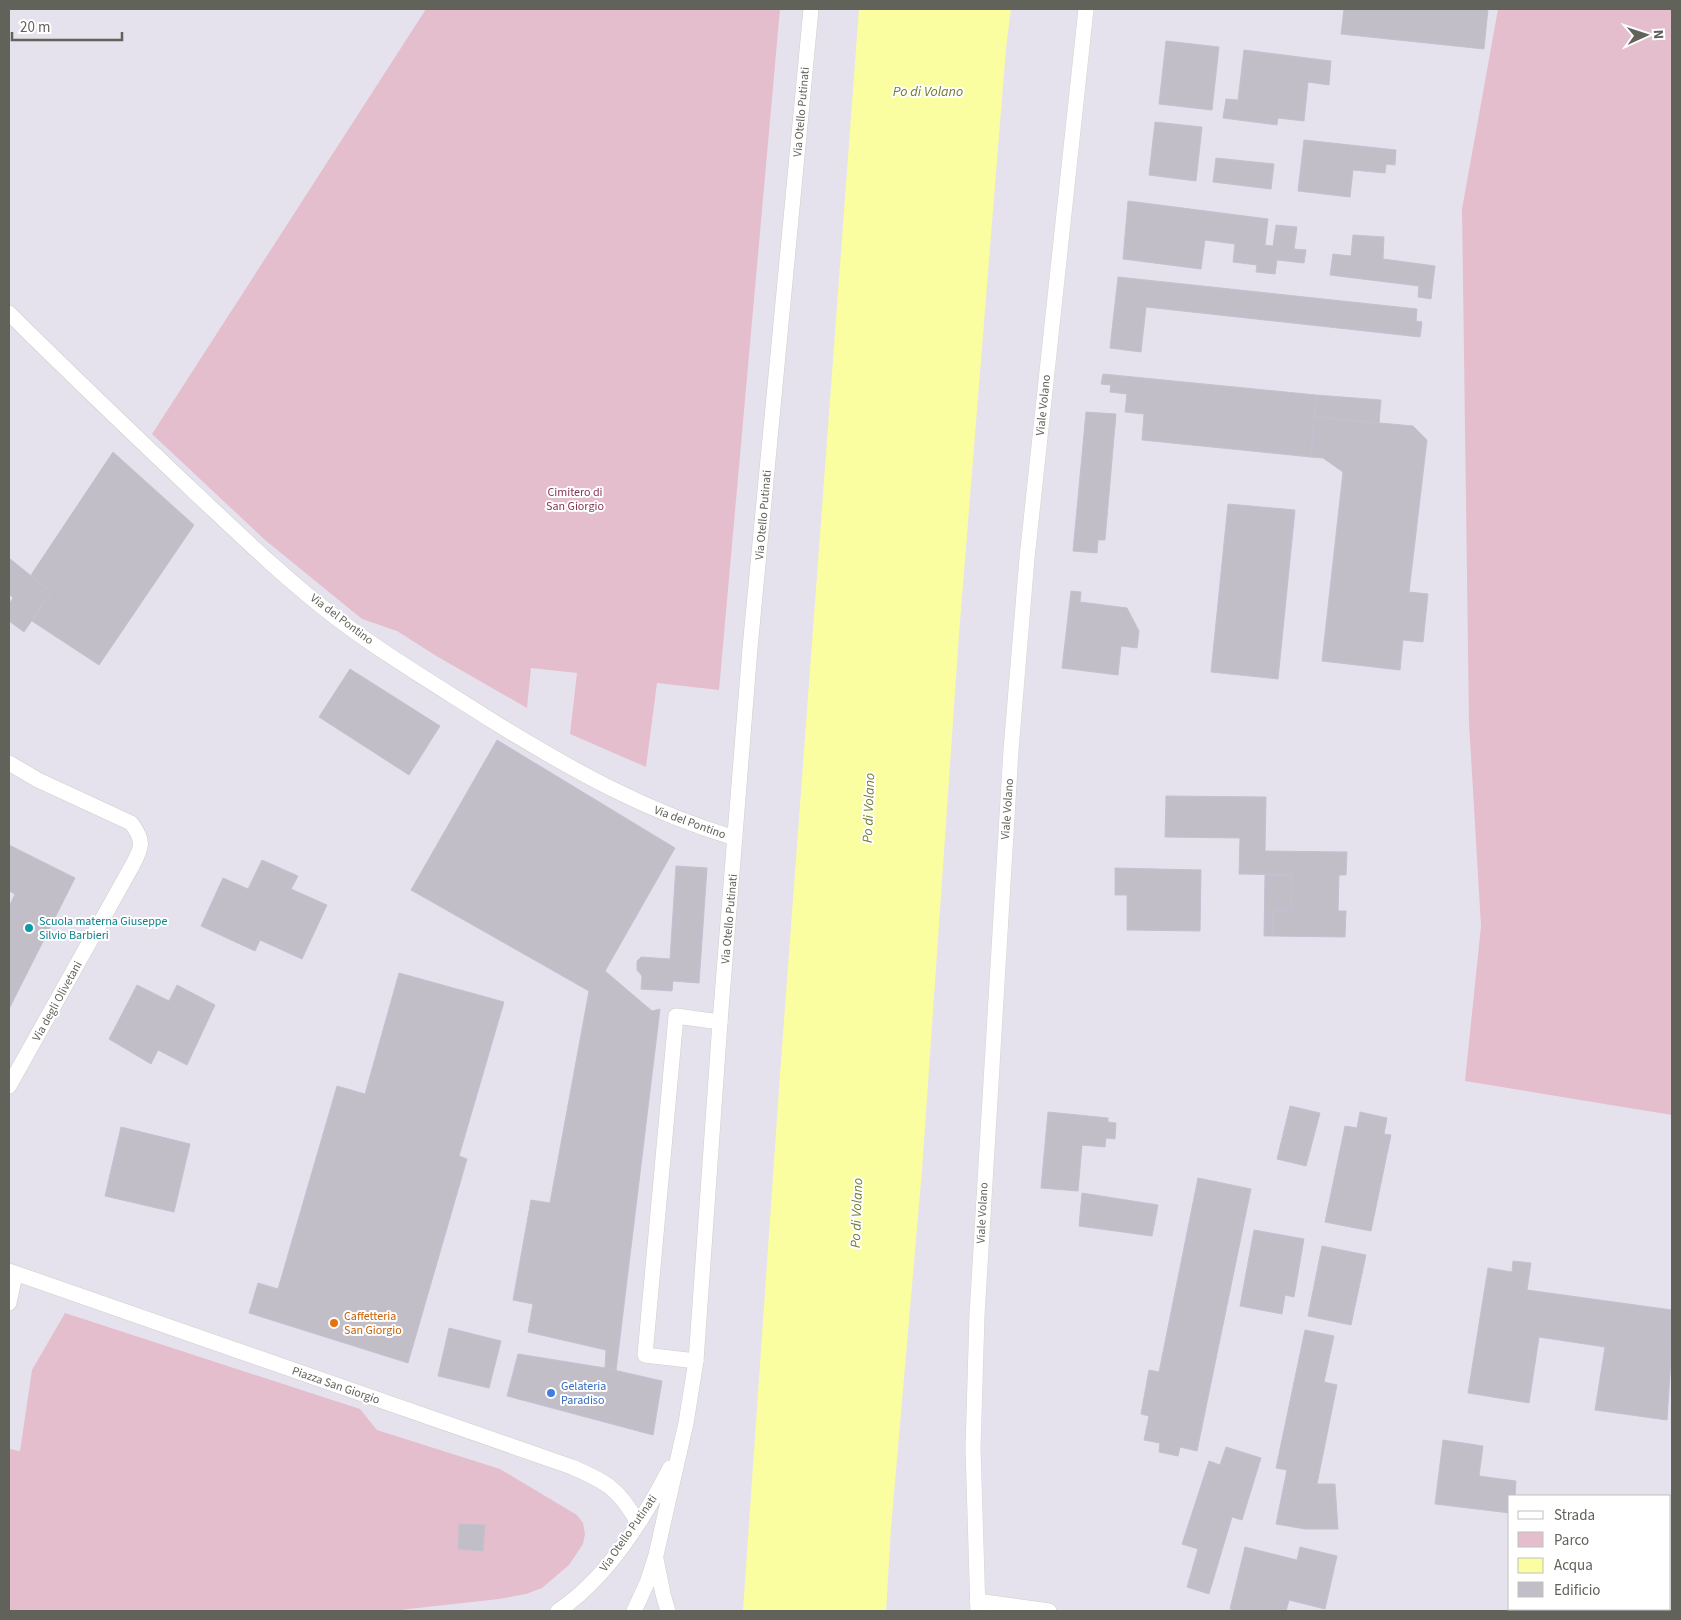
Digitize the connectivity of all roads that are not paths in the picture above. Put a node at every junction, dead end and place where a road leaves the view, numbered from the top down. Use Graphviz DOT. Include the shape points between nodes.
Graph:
graph roads {
  1 [pos="811,9"];
  2 [pos="1086,9"];
  3 [pos="9,313"];
  4 [pos="9,763"];
  5 [pos="735,838"];
  6 [pos="720,1022"];
  7 [pos="9,1086"];
  8 [pos="12,1273"];
  9 [pos="9,1303"];
  10 [pos="696,1360"];
  11 [pos="682,1441"];
  12 [pos="638,1523"];
  13 [pos="656,1555"];
  14 [pos="977,1606"];
  15 [pos="558,1611"];
  16 [pos="634,1611"];
  17 [pos="668,1611"];
  18 [pos="1049,1611"];
  1 -- 5 [label="street, Via Otello Putinati"];
  2 -- 14 [label="street, Viale Volano" via="1027,558 1011,750 976,1324 973,1448"];
  3 -- 5 [label="street, Via del Pontino" via="266,559 335,617 426,679 542,751 662,813"];
  4 -- 7 [label="street, Via degli Olivetani" via="131,823 141,842 132,866"];
  5 -- 6 [label="street, Via Otello Putinati"];
  6 -- 10 [label="street, Via Otello Putinati"];
  6 -- 10 [label="street" via="676,1016 645,1355"];
  8 -- 9 [label="street, Piazza San Giorgio"];
  8 -- 12 [label="street, Piazza San Giorgio" via="590,1474 621,1496"];
  10 -- 11 [label="street, Via Otello Putinati"];
  11 -- 12 [label="street, Via Otello Putinati" via="660,1488"];
  11 -- 13 [label="street, Via Otello Putinati"];
  12 -- 15 [label="street, Via Otello Putinati" via="595,1580"];
  13 -- 16 [label="street, Via Otello Putinati"];
  13 -- 17 [label="street, Via Otello Putinati"];
  14 -- 18 [label="street"];
}
